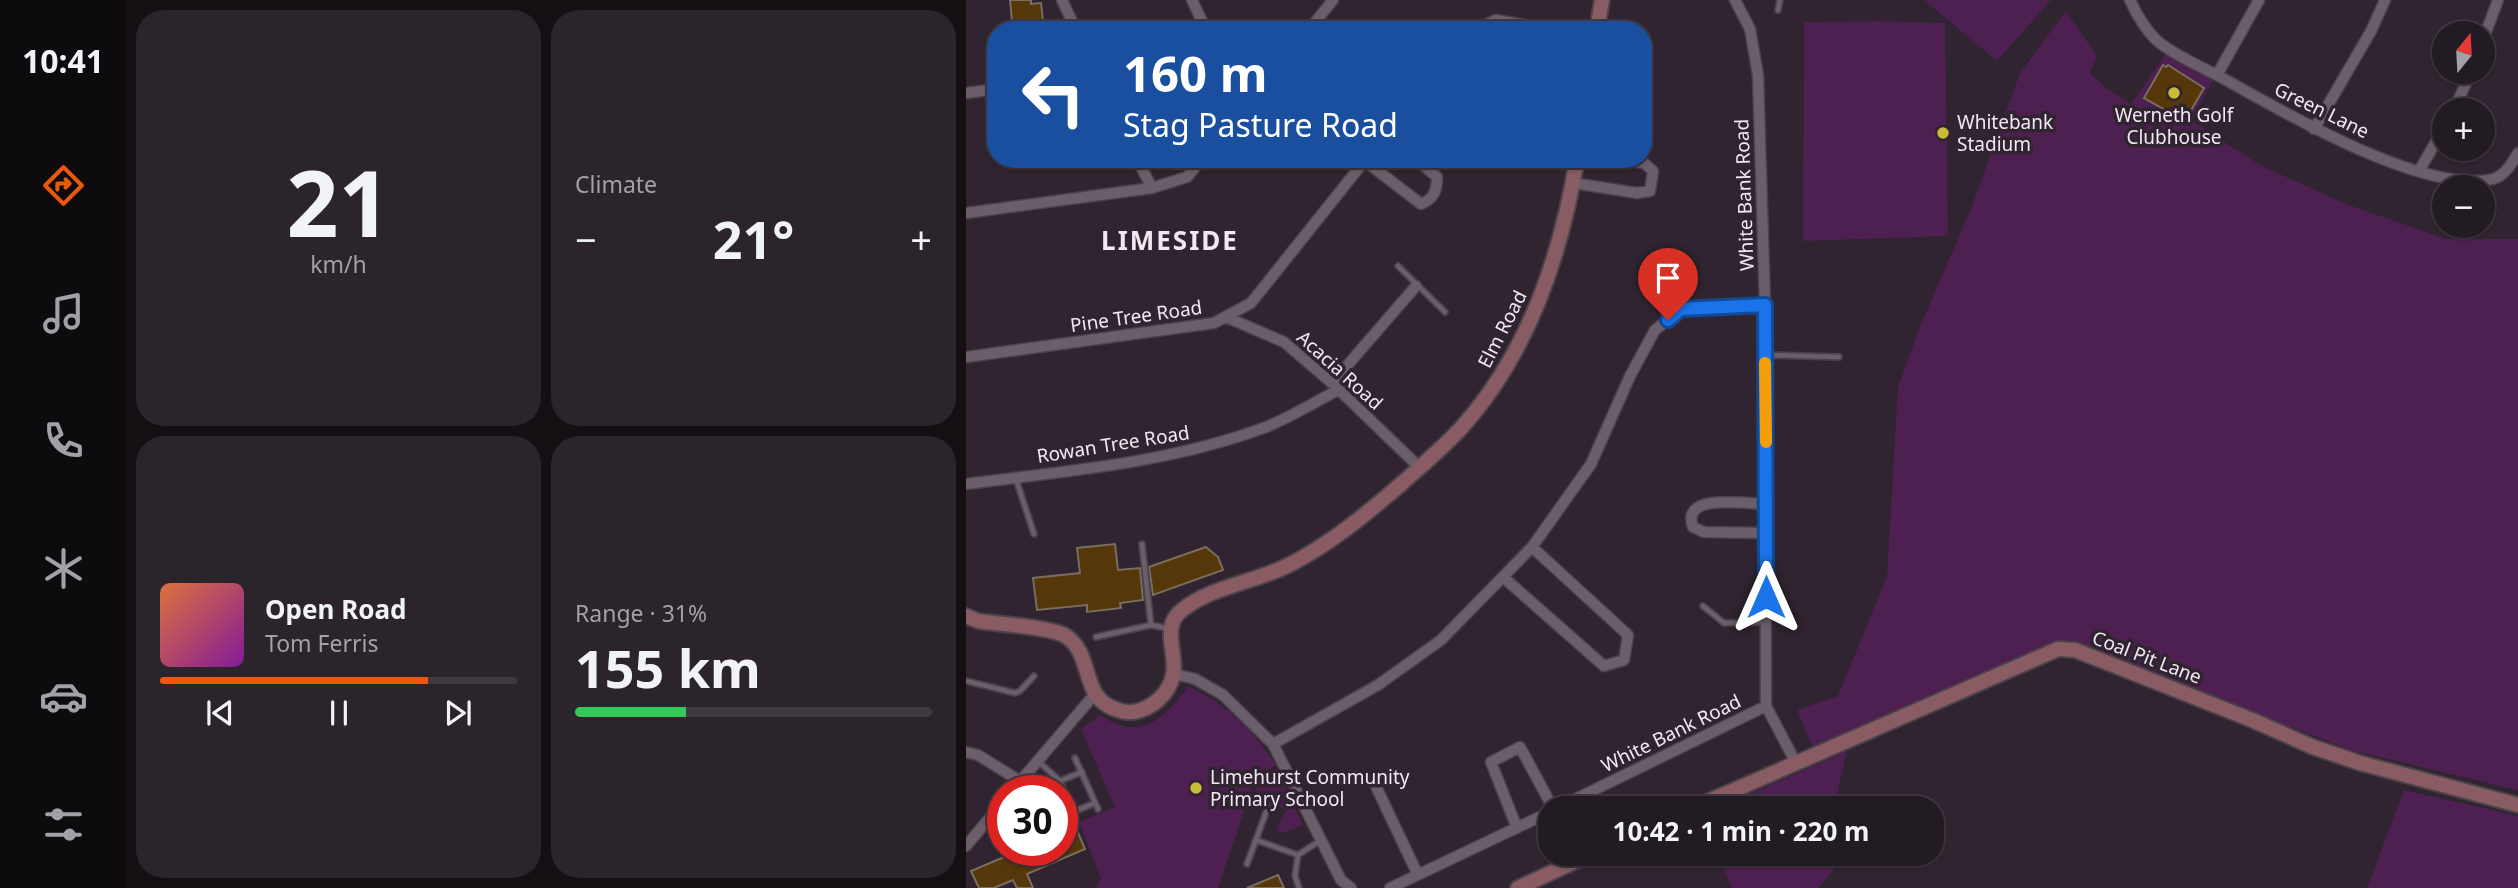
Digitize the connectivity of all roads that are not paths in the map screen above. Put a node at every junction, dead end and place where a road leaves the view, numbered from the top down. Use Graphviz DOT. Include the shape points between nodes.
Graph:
graph roads {
  1 [pos="1062,0"];
  2 [pos="1192,0"];
  3 [pos="1602,0"];
  4 [pos="1735,0"];
  5 [pos="1780,0"];
  6 [pos="2130,0"];
  7 [pos="2259,0"];
  8 [pos="2385,0"];
  9 [pos="2498,0"];
  10 [pos="1330,1"];
  11 [pos="1778,10"];
  12 [pos="1072,21"];
  13 [pos="1202,21"];
  14 [pos="1316,21"];
  15 [pos="1598,21"];
  16 [pos="2490,21"];
  17 [pos="2217,75"];
  18 [pos="987,90"];
  19 [pos="966,93"];
  20 [pos="2314,129"];
  21 [pos="2432,148"];
  22 [pos="2518,153"];
  23 [pos="1142,168"];
  24 [pos="1194,168"];
  25 [pos="1360,168"];
  26 [pos="1376,168"];
  27 [pos="1426,168"];
  28 [pos="1576,168"];
  29 [pos="1650,168"];
  30 [pos="2419,170"];
  31 [pos="1573,183"];
  32 [pos="1152,188"];
  33 [pos="966,213"];
  34 [pos="1398,267"];
  35 [pos="1416,286"];
  36 [pos="1765,305"];
  37 [pos="1445,313"];
  38 [pos="1226,317"];
  39 [pos="1765,355"];
  40 [pos="966,357"];
  41 [pos="1839,357"];
  42 [pos="1335,386"];
  43 [pos="1419,467"];
  44 [pos="1016,478"];
  45 [pos="966,485"];
  46 [pos="1766,505"];
  47 [pos="1766,533"];
  48 [pos="1034,534"];
  49 [pos="1142,544"];
  50 [pos="1532,547"];
  51 [pos="1503,577"];
  52 [pos="1703,606"];
  53 [pos="966,616"];
  54 [pos="1766,622"];
  55 [pos="1151,625"];
  56 [pos="1171,630"];
  57 [pos="1096,637"];
  58 [pos="1174,674"];
  59 [pos="1034,676"];
  60 [pos="966,681"];
  61 [pos="1094,695"];
  62 [pos="1766,706"];
  63 [pos="1273,744"];
  64 [pos="966,752"];
  65 [pos="1075,758"];
  66 [pos="1038,761"];
  67 [pos="1796,763"];
  68 [pos="1082,772"];
  69 [pos="1012,775"];
  70 [pos="1025,775"];
  71 [pos="1053,775"];
  72 [pos="1075,775"];
  73 [pos="1372,778"];
  74 [pos="1546,796"];
  75 [pos="1582,796"];
  76 [pos="1720,796"];
  77 [pos="1271,799"];
  78 [pos="1096,803"];
  79 [pos="2518,805"];
  80 [pos="1098,809"];
  81 [pos="1078,810"];
  82 [pos="1538,818"];
  83 [pos="987,821"];
  84 [pos="1517,828"];
  85 [pos="1256,840"];
  86 [pos="1321,840"];
  87 [pos="966,846"];
  88 [pos="1298,855"];
  89 [pos="1247,864"];
  90 [pos="1565,866"];
  91 [pos="1418,875"];
  92 [pos="1348,887"];
  93 [pos="1299,888"];
  94 [pos="1390,888"];
  95 [pos="1518,888"];
  1 -- 12 [label="street"];
  2 -- 13 [label="street"];
  3 -- 15 [label="street"];
  4 -- 36 [label="street, White Bank Road" via="1750,29 1758,75"];
  5 -- 11 [label="lane"];
  6 -- 17 [label="street, Green Lane" via="2160,43"];
  7 -- 17 [label="street"];
  8 -- 20 [label="street"];
  9 -- 16 [label="street"];
  10 -- 14 [label="street"];
  17 -- 20 [label="street, Green Lane"];
  18 -- 19 [label="street"];
  20 -- 30 [label="street, Green Lane"];
  21 -- 30 [label="street"];
  22 -- 30 [label="street, Green Lane" via="2496,179 2459,182"];
  23 -- 32 [label="street"];
  24 -- 32 [label="street" via="1187,177"];
  25 -- 38 [label="street, Pine Tree Road" via="1251,303"];
  26 -- 27 [label="street, Pine Tree Road" via="1421,204 1430,201 1437,188 1437,177"];
  28 -- 31 [label="street, Elm Road"];
  29 -- 31 [label="street" via="1650,191"];
  31 -- 43 [label="street, Elm Road" via="1568,215 1542,295 1505,372 1462,427"];
  32 -- 33 [label="street"];
  34 -- 35 [label="lane"];
  35 -- 37 [label="lane"];
  35 -- 42 [label="street"];
  36 -- 39 [label="street, White Bank Road"];
  36 -- 50 [label="street" via="1681,309 1655,330 1591,464"];
  38 -- 40 [label="street, Pine Tree Road" via="1214,323"];
  38 -- 42 [label="street, Acacia Road" via="1284,342"];
  39 -- 41 [label="lane"];
  39 -- 46 [label="street, White Bank Road"];
  42 -- 43 [label="street, Acacia Road"];
  42 -- 44 [label="street, Rowan Tree Road" via="1269,426 1212,445 1154,459"];
  43 -- 56 [label="street, Elm Road" via="1353,526 1288,566 1182,610"];
  44 -- 45 [label="street, Rowan Tree Road"];
  44 -- 48 [label="lane"];
  46 -- 47 [label="street, White Bank Road"];
  46 -- 47 [label="street" via="1704,503 1690,519 1693,527 1704,532"];
  47 -- 54 [label="street, White Bank Road"];
  49 -- 55 [label="lane"];
  50 -- 51 [label="street"];
  50 -- 51 [label="street" via="1628,635 1624,660 1604,666"];
  51 -- 63 [label="street" via="1441,640 1378,685"];
  52 -- 54 [label="lane" via="1724,622"];
  53 -- 61 [label="street" via="1063,634 1080,652"];
  54 -- 62 [label="street, White Bank Road"];
  55 -- 56 [label="lane"];
  55 -- 57 [label="lane"];
  56 -- 58 [label="street"];
  58 -- 61 [label="street" via="1163,696 1148,709 1130,713 1110,708"];
  58 -- 63 [label="street" via="1195,679 1223,695"];
  59 -- 60 [label="lane" via="1017,692"];
  61 -- 66 [label="street"];
  62 -- 67 [label="street"];
  62 -- 75 [label="street, White Bank Road"];
  63 -- 86 [label="street"];
  64 -- 69 [label="street"];
  65 -- 68 [label="lane"];
  66 -- 70 [label="street"];
  66 -- 71 [label="lane"];
  67 -- 76 [label="street, Coal Pit Lane"];
  67 -- 79 [label="street, Coal Pit Lane" via="2058,649 2075,650 2360,763"];
  68 -- 72 [label="lane"];
  68 -- 78 [label="lane"];
  73 -- 91 [label="street"];
  74 -- 84 [label="street" via="1520,747 1491,762"];
  77 -- 85 [label="lane"];
  78 -- 80 [label="lane"];
  78 -- 81 [label="lane"];
  82 -- 84 [label="street, White Bank Road"];
  83 -- 87 [label="street"];
  84 -- 91 [label="street, White Bank Road"];
  85 -- 88 [label="lane"];
  85 -- 89 [label="lane"];
  86 -- 88 [label="lane"];
  86 -- 92 [label="street"];
  88 -- 93 [label="lane" via="1294,876"];
  90 -- 95 [label="street"];
  91 -- 94 [label="street, White Bank Road"];
}
